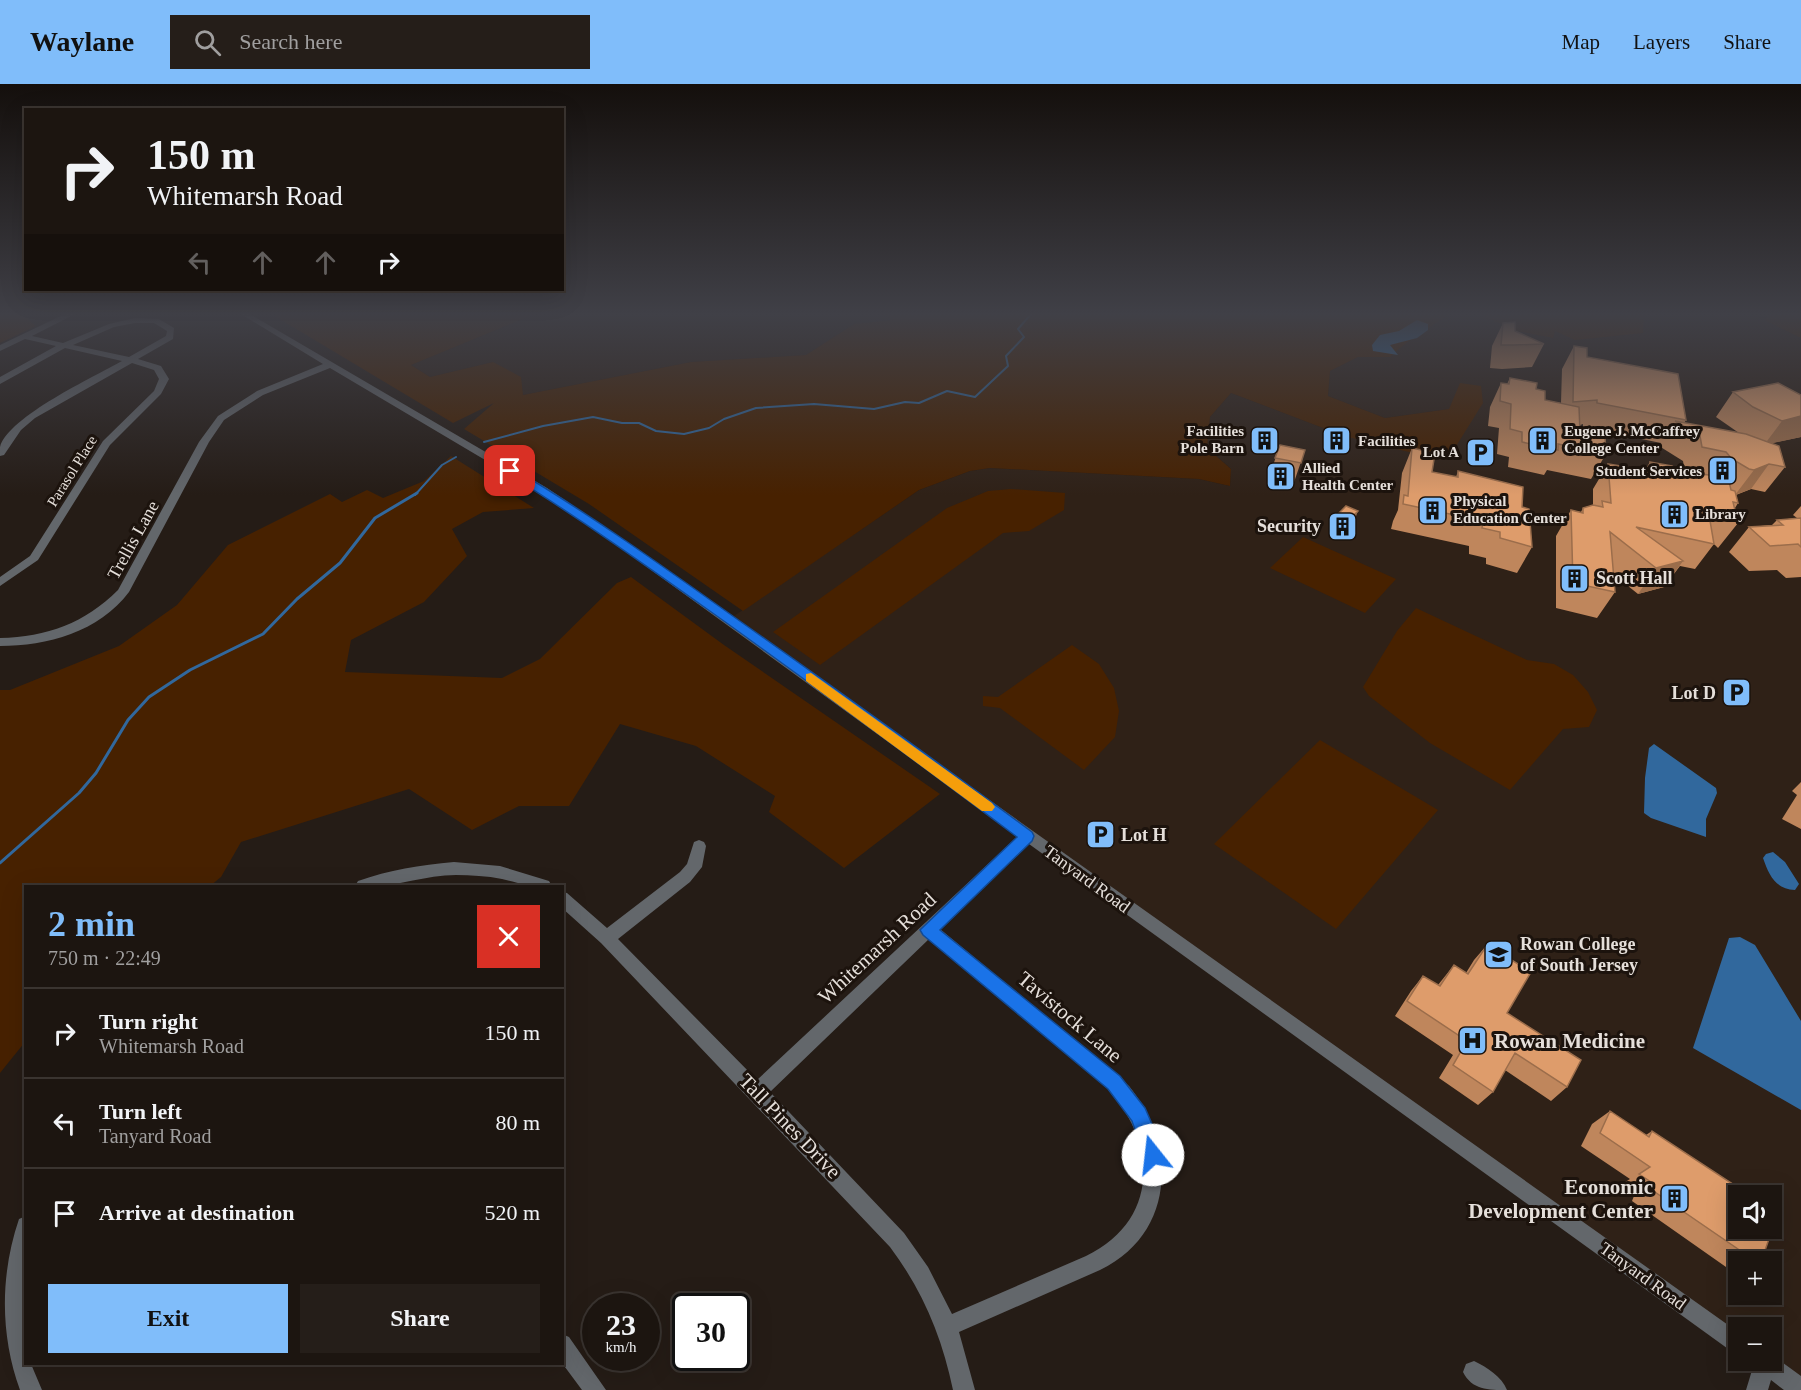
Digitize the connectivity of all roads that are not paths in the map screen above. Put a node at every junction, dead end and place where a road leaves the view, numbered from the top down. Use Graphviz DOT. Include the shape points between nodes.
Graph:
graph roads {
  1 [pos="14,374"];
  2 [pos="104,374"];
  3 [pos="163,374"];
  4 [pos="315,374"];
  5 [pos="344,374"];
  6 [pos="0,381"];
  7 [pos="0,453"];
  8 [pos="0,582"];
  9 [pos="0,642"];
  10 [pos="1027,836"];
  11 [pos="699,846"];
  12 [pos="367,885"];
  13 [pos="541,885"];
  14 [pos="564,900"];
  15 [pos="928,930"];
  16 [pos="607,938"];
  17 [pos="757,1092"];
  18 [pos="24,1234"];
  19 [pos="946,1327"];
  20 [pos="1728,1337"];
  21 [pos="564,1347"];
  22 [pos="1761,1371"];
  23 [pos="1776,1371"];
  24 [pos="1474,1372"];
  25 [pos="1801,1389"];
  26 [pos="31,1390"];
  27 [pos="595,1390"];
  28 [pos="964,1390"];
  29 [pos="1496,1390"];
  30 [pos="1757,1390"];
  1 -- 6 [label="street"];
  2 -- 7 [label="street" via="32,416"];
  3 -- 8 [label="street, Parasol Place" via="164,384 106,443 34,558"];
  4 -- 9 [label="street, Trellis Lane" via="255,398 221,418 112,605 79,626 45,639"];
  5 -- 10 [label="street, Tanyard Road" via="543,490 597,526 876,723"];
  10 -- 15 [label="street, Whitemarsh Road"];
  10 -- 20 [label="street, Tanyard Road"];
  11 -- 16 [label="street" via="694,867 685,877"];
  12 -- 13 [label="street" via="420,872 463,869 505,873"];
  14 -- 16 [label="street, Tall Pines Drive"];
  15 -- 17 [label="street, Whitemarsh Road"];
  15 -- 19 [label="street, Tavistock Lane" via="1114,1083 1138,1114 1153,1155 1147,1207 1119,1247"];
  16 -- 17 [label="street, Tall Pines Drive"];
  17 -- 19 [label="street, Tall Pines Drive" via="904,1249 924,1279"];
  18 -- 26 [label="street" via="12,1280 10,1312 15,1347"];
  19 -- 28 [label="street, Tall Pines Drive"];
  21 -- 27 [label="street"];
  22 -- 30 [label="street"];
  23 -- 25 [label="street"];
  24 -- 29 [label="street"];
}
